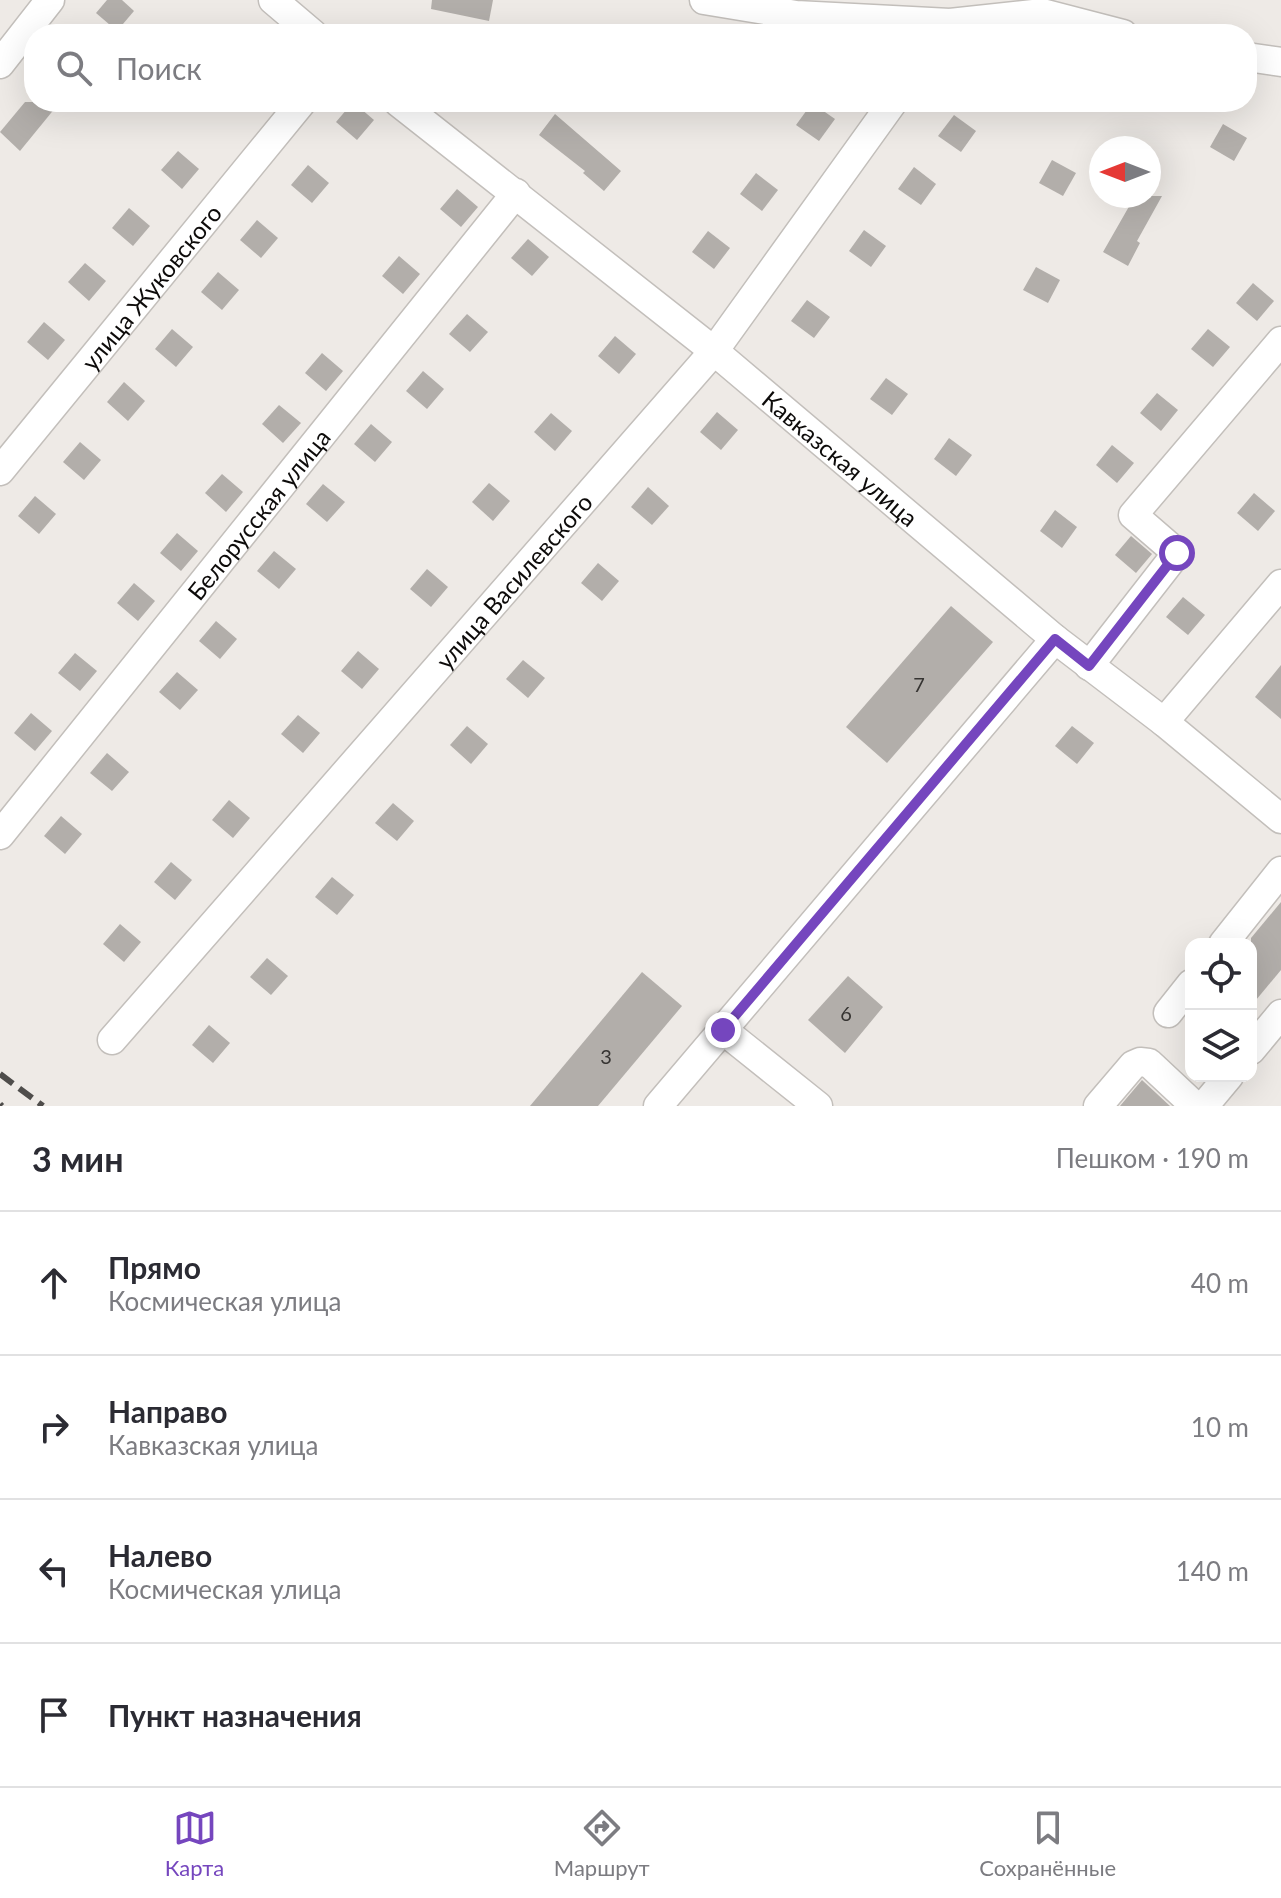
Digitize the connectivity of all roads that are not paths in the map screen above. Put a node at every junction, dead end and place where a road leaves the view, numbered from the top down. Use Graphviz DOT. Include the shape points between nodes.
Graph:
graph roads {
  1 [pos="50,0"];
  2 [pos="273,0"];
  3 [pos="704,0"];
  4 [pos="31,24"];
  5 [pos="301,24"];
  6 [pos="900,24"];
  7 [pos="972,24"];
  8 [pos="1084,24"];
  9 [pos="24,33"];
  10 [pos="1257,58"];
  11 [pos="1281,62"];
  12 [pos="0,64"];
  13 [pos="294,112"];
  14 [pos="411,112"];
  15 [pos="886,112"];
  16 [pos="516,193"];
  17 [pos="1281,341"];
  18 [pos="714,351"];
  19 [pos="0,471"];
  20 [pos="1281,584"];
  21 [pos="1055,639"];
  22 [pos="1089,666"];
  23 [pos="1164,722"];
  24 [pos="1281,819"];
  25 [pos="0,835"];
  26 [pos="1281,871"];
  27 [pos="1228,938"];
  28 [pos="1185,992"];
  29 [pos="1168,1013"];
  30 [pos="1281,1014"];
  31 [pos="723,1030"];
  32 [pos="112,1040"];
  33 [pos="1257,1043"];
  34 [pos="1224,1082"];
  35 [pos="658,1106"];
  36 [pos="818,1106"];
  37 [pos="1098,1106"];
  38 [pos="1195,1106"];
  39 [pos="1204,1106"];
  1 -- 4 [label="street"];
  2 -- 5 [label="street"];
  3 -- 6 [label="street"];
  7 -- 8 [label="street" via="1042,13"];
  9 -- 12 [label="street"];
  10 -- 11 [label="street"];
  13 -- 19 [label="street, улица Жуковского"];
  14 -- 16 [label="street, Кавказская улица"];
  15 -- 18 [label="street, улица Василевского"];
  16 -- 18 [label="street, Кавказская улица"];
  16 -- 25 [label="street, Белорусская улица"];
  17 -- 22 [label="street" via="1133,515 1177,553"];
  18 -- 21 [label="street, Кавказская улица"];
  18 -- 32 [label="street, улица Василевского"];
  20 -- 23 [label="street"];
  21 -- 22 [label="street, Кавказская улица"];
  21 -- 31 [label="street"];
  22 -- 23 [label="street, Кавказская улица"];
  23 -- 24 [label="street, Кавказская улица"];
  26 -- 27 [label="street"];
  28 -- 29 [label="street"];
  30 -- 33 [label="street"];
  31 -- 35 [label="street"];
  31 -- 36 [label="street"];
  34 -- 39 [label="street"];
  37 -- 38 [label="street" via="1140,1062 1149,1063"];
}
